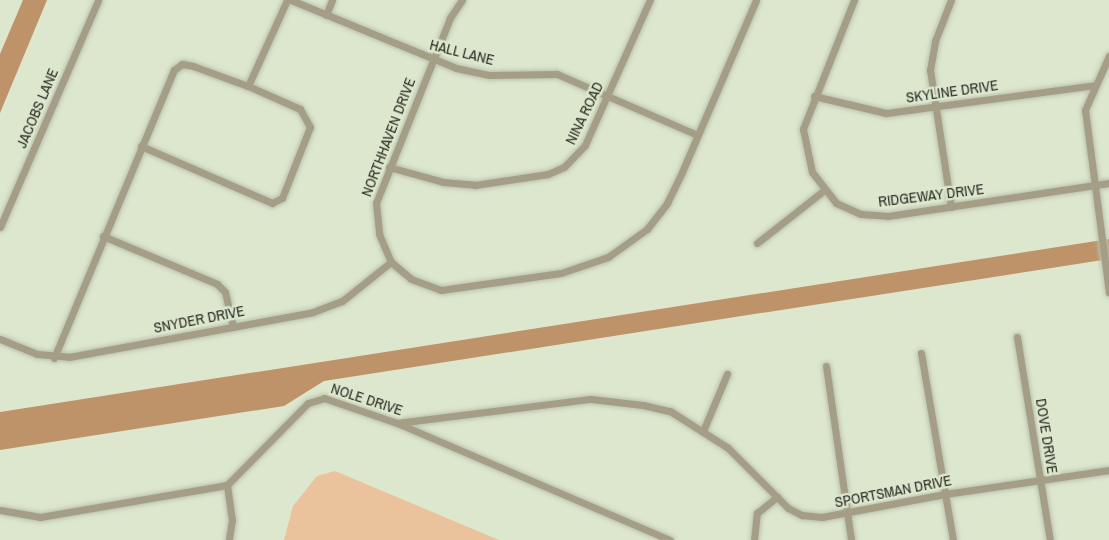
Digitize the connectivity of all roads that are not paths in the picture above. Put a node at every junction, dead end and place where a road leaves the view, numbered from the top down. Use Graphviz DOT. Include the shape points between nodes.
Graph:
graph roads {
  1 [pos="98,0"];
  2 [pos="289,0"];
  3 [pos="332,0"];
  4 [pos="462,0"];
  5 [pos="650,0"];
  6 [pos="756,0"];
  7 [pos="854,0"];
  8 [pos="951,0"];
  9 [pos="326,15"];
  10 [pos="1109,56"];
  11 [pos="432,61"];
  12 [pos="1095,85"];
  13 [pos="249,86"];
  14 [pos="608,96"];
  15 [pos="814,96"];
  16 [pos="935,108"];
  17 [pos="697,135"];
  18 [pos="141,146"];
  19 [pos="389,167"];
  20 [pos="1109,183"];
  21 [pos="1094,185"];
  22 [pos="824,191"];
  23 [pos="951,207"];
  24 [pos="0,227"];
  25 [pos="103,236"];
  26 [pos="757,243"];
  27 [pos="391,262"];
  28 [pos="1109,292"];
  29 [pos="233,327"];
  30 [pos="1017,337"];
  31 [pos="0,339"];
  32 [pos="921,353"];
  33 [pos="54,358"];
  34 [pos="826,366"];
  35 [pos="727,374"];
  36 [pos="397,423"];
  37 [pos="703,431"];
  38 [pos="1109,470"];
  39 [pos="1040,482"];
  40 [pos="227,485"];
  41 [pos="945,494"];
  42 [pos="777,497"];
  43 [pos="0,510"];
  44 [pos="847,515"];
  45 [pos="229,540"];
  46 [pos="670,540"];
  47 [pos="754,540"];
  48 [pos="851,540"];
  49 [pos="953,540"];
  50 [pos="1050,540"];
  1 -- 24 [label="street, JACOBS LANE"];
  2 -- 9 [label="street, HALL LANE"];
  2 -- 13 [label="street"];
  3 -- 9 [label="street"];
  4 -- 11 [label="street, NORTHHAVEN DRIVE"];
  5 -- 14 [label="street, NINA ROAD"];
  6 -- 17 [label="street"];
  7 -- 15 [label="street, RIDGEWAY DRIVE"];
  8 -- 16 [label="street" via="931,59"];
  9 -- 11 [label="street, HALL LANE"];
  10 -- 12 [label="street"];
  11 -- 14 [label="street, HALL LANE" via="489,75 548,72"];
  11 -- 19 [label="street, NORTHHAVEN DRIVE"];
  12 -- 16 [label="street, SKYLINE DRIVE"];
  12 -- 21 [label="street" via="1085,110"];
  13 -- 18 [label="street" via="182,64 174,69"];
  13 -- 18 [label="street" via="300,109 310,127 282,198 272,203"];
  14 -- 17 [label="street, HALL LANE"];
  14 -- 19 [label="street, NINA ROAD" via="585,145 556,172 463,185"];
  15 -- 16 [label="street, SKYLINE DRIVE" via="886,113"];
  15 -- 22 [label="street, RIDGEWAY DRIVE" via="803,129 803,145 812,172"];
  16 -- 23 [label="street"];
  17 -- 27 [label="street" via="659,215 628,245 608,257 561,273 467,289 426,285"];
  18 -- 25 [label="street"];
  19 -- 27 [label="street, NORTHHAVEN DRIVE" via="379,191 375,218"];
  20 -- 21 [label="street, RIDGEWAY DRIVE"];
  21 -- 23 [label="street, RIDGEWAY DRIVE"];
  21 -- 28 [label="street"];
  22 -- 23 [label="street, RIDGEWAY DRIVE" via="836,202 867,215"];
  22 -- 26 [label="street"];
  25 -- 29 [label="street" via="217,284 225,292"];
  25 -- 33 [label="street"];
  27 -- 29 [label="street, SNYDER DRIVE" via="328,309"];
  29 -- 33 [label="street, SNYDER DRIVE"];
  30 -- 39 [label="street, DOVE DRIVE"];
  31 -- 33 [label="street, SNYDER DRIVE"];
  32 -- 41 [label="street"];
  34 -- 44 [label="street"];
  35 -- 37 [label="street"];
  36 -- 37 [label="street, SPORTSMAN DRIVE" via="591,399 670,411"];
  36 -- 40 [label="street, NOLE DRIVE" via="318,398 308,403"];
  36 -- 46 [label="street, NOLE DRIVE"];
  37 -- 42 [label="street, SPORTSMAN DRIVE" via="759,474"];
  38 -- 39 [label="street, SPORTSMAN DRIVE"];
  39 -- 41 [label="street, SPORTSMAN DRIVE"];
  39 -- 50 [label="street, DOVE DRIVE"];
  40 -- 43 [label="street" via="40,517"];
  40 -- 45 [label="street" via="232,520"];
  41 -- 44 [label="street, SPORTSMAN DRIVE"];
  41 -- 49 [label="street"];
  42 -- 44 [label="street, SPORTSMAN DRIVE" via="802,515"];
  42 -- 47 [label="street" via="756,513"];
  44 -- 48 [label="street"];
}
